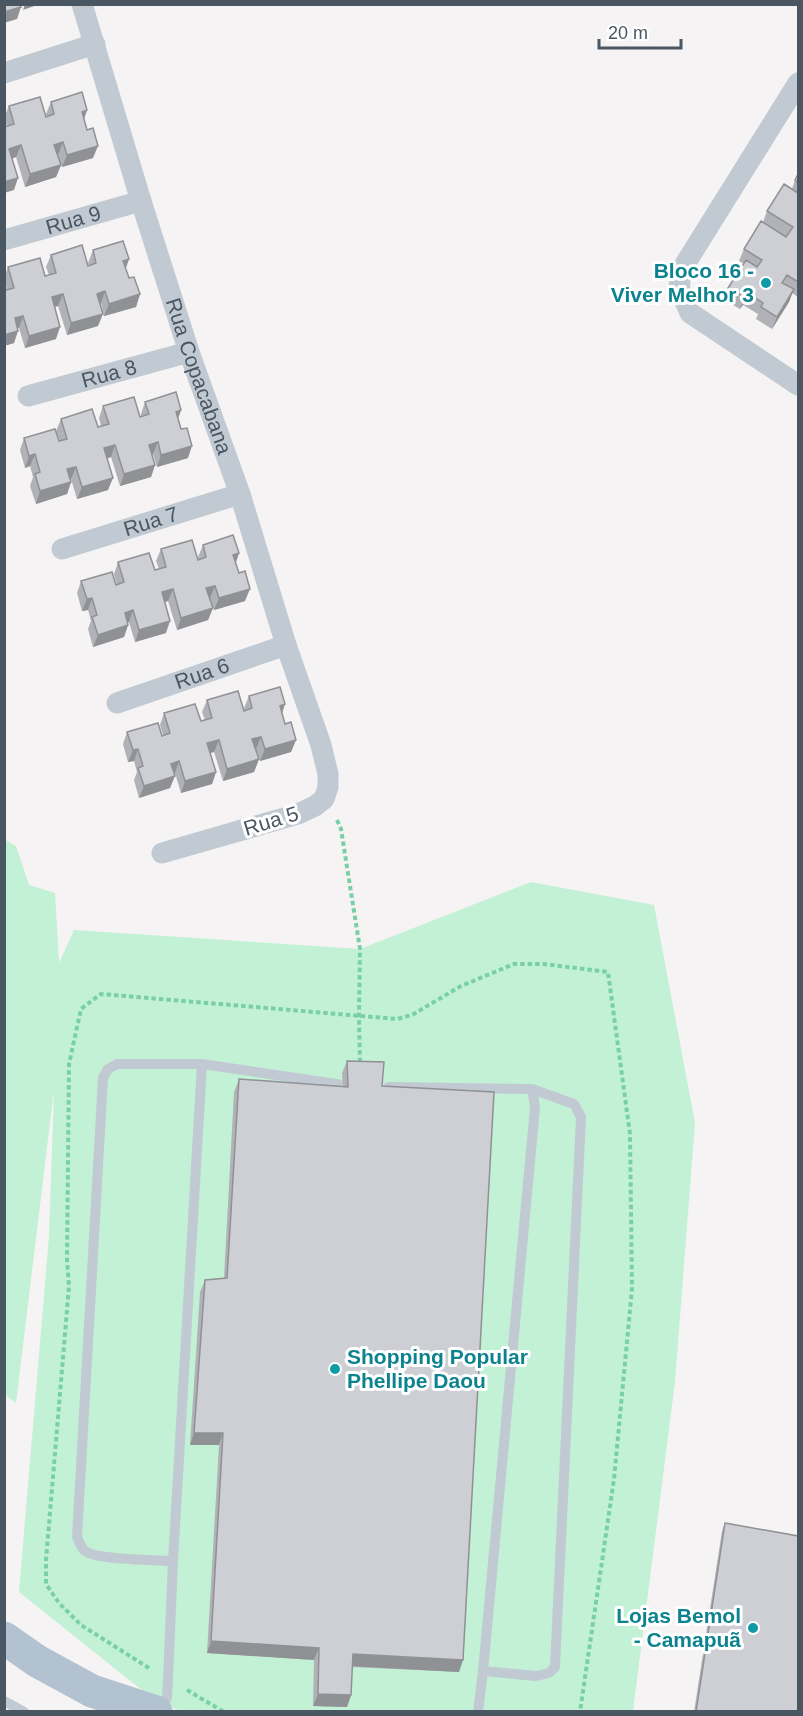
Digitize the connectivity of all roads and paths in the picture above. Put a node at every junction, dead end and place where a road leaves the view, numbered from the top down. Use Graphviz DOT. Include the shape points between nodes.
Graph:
graph roads {
  1 [pos="82,4"];
  2 [pos="95,44"];
  3 [pos="4,73"];
  4 [pos="798,83"];
  5 [pos="141,201"];
  6 [pos="4,240"];
  7 [pos="189,352"];
  8 [pos="798,383"];
  9 [pos="28,396"];
  10 [pos="240,494"];
  11 [pos="62,549"];
  12 [pos="286,645"];
  13 [pos="117,703"];
  14 [pos="321,745"];
  15 [pos="324,799"];
  16 [pos="162,853"];
  17 [pos="359,1016"];
  18 [pos="202,1064"];
  19 [pos="360,1073"];
  20 [pos="343,1085"];
  21 [pos="379,1087"];
  22 [pos="532,1089"];
  23 [pos="173,1561"];
  24 [pos="4,1638"];
  25 [pos="483,1671"];
  26 [pos="168,1680"];
  27 [pos="96,1698"];
  28 [pos="4,1701"];
  29 [pos="24,1712"];
  30 [pos="128,1712"];
  31 [pos="156,1712"];
  32 [pos="161,1712"];
  33 [pos="224,1712"];
  34 [pos="478,1712"];
  35 [pos="580,1712"];
  1 -- 2 [label="street, Rua Copacabana"];
  2 -- 3 [label="street"];
  2 -- 5 [label="street, Rua Copacabana"];
  4 -- 8 [label="street" via="682,269 679,286 690,313"];
  5 -- 6 [label="street, Rua 9"];
  5 -- 7 [label="street, Rua Copacabana"];
  7 -- 9 [label="street, Rua 8"];
  7 -- 10 [label="street, Rua Copacabana"];
  10 -- 11 [label="street, Rua 7"];
  10 -- 12 [label="street, Rua Copacabana"];
  12 -- 13 [label="street, Rua 6"];
  12 -- 14 [label="street, Rua Copacabana"];
  14 -- 15 [label="street, Rua 5" via="328,774"];
  15 -- 16 [label="street, Rua 5" via="298,814"];
  15 -- 17 [label="path" via="341,829 360,949"];
  17 -- 19 [label="path"];
  17 -- 26 [label="path" via="101,994 81,1009 69,1064 69,1286 46,1584 81,1625"];
  17 -- 35 [label="path" via="397,1019 412,1015 461,986 514,964 608,972 630,1134 632,1290 614,1479"];
  18 -- 20 [label="lane"];
  18 -- 23 [label="lane"];
  18 -- 23 [label="lane" via="117,1064 103,1078 77,1537 81,1548 90,1554"];
  21 -- 22 [label="lane"];
  22 -- 25 [label="lane" via="535,1107"];
  22 -- 25 [label="lane" via="574,1104 581,1117 555,1667 536,1676"];
  23 -- 26 [label="lane"];
  24 -- 27 [label="main road"];
  25 -- 34 [label="lane"];
  26 -- 32 [label="lane"];
  26 -- 33 [label="path"];
  27 -- 30 [label="main road"];
  27 -- 31 [label="main road"];
  28 -- 29 [label="lane"];
}
